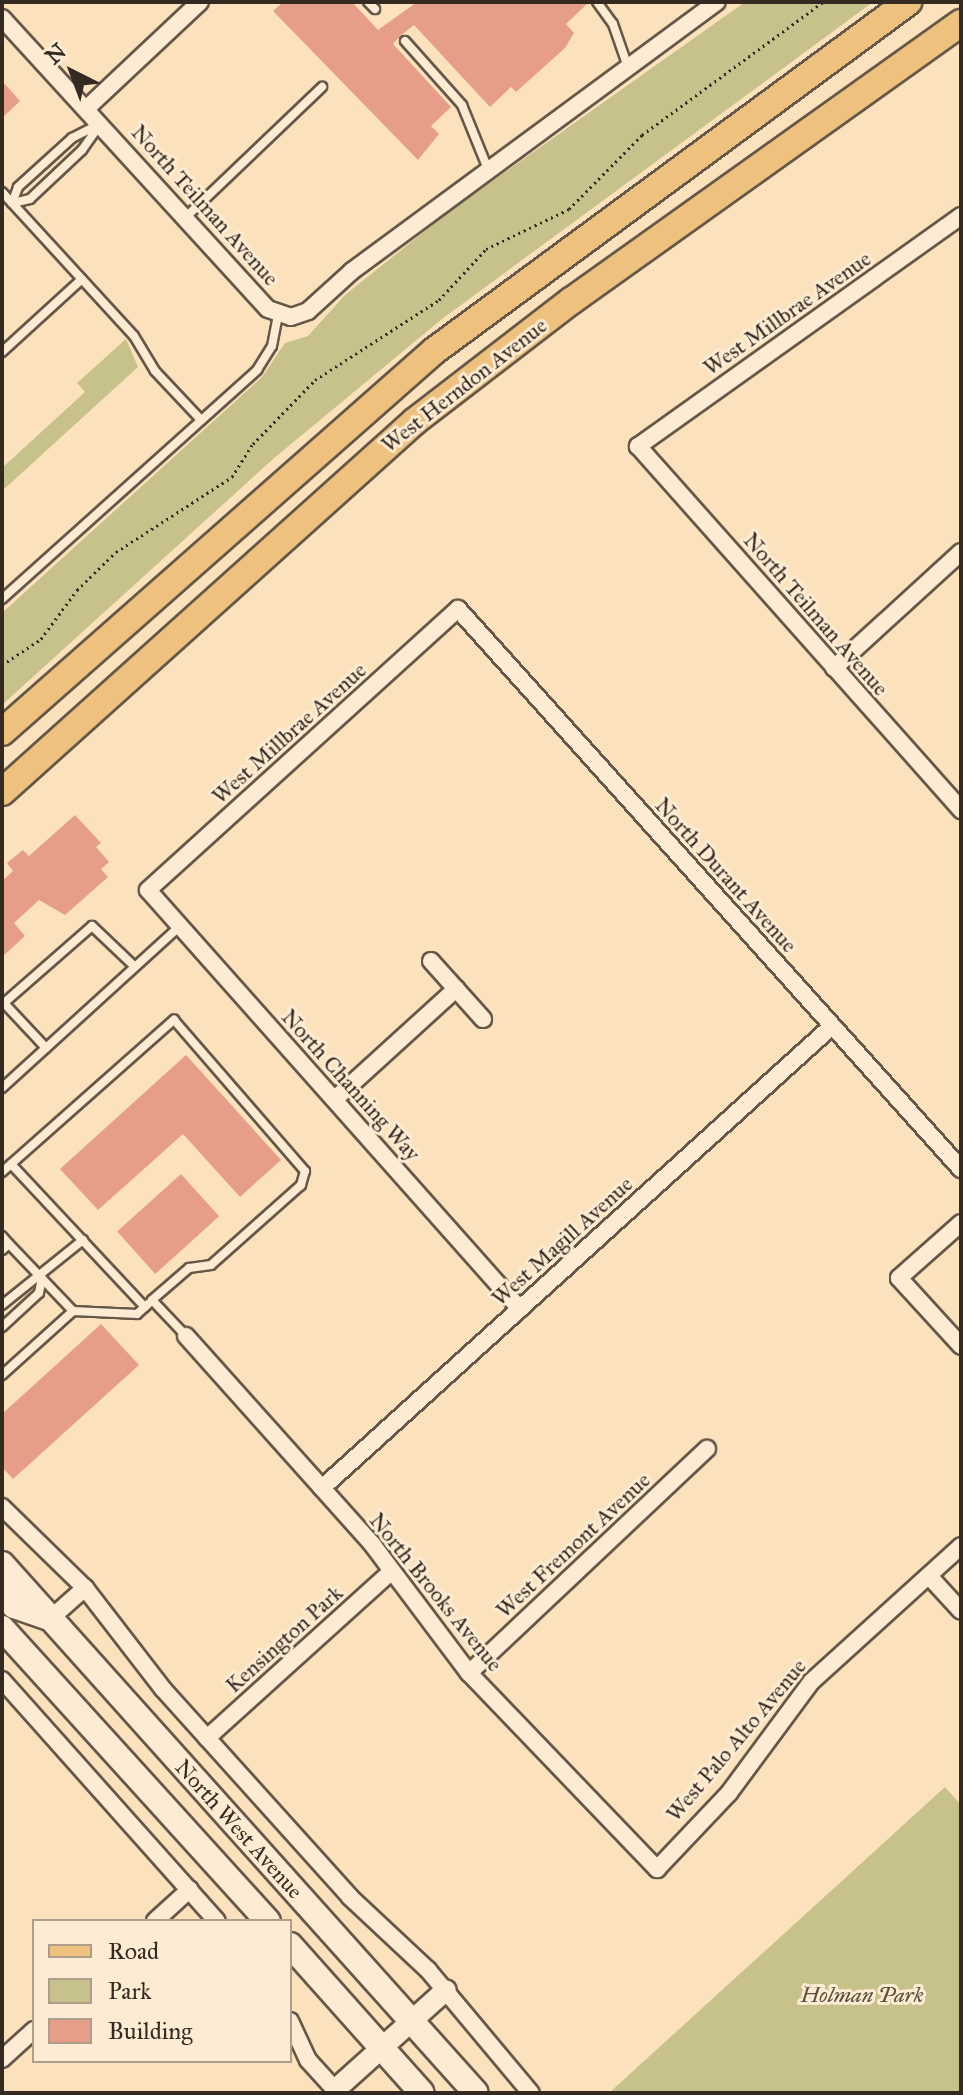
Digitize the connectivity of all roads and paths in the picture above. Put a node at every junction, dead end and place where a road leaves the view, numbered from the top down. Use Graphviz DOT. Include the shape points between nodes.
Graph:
graph roads {
  1 [pos="200,2"];
  2 [pos="597,2"];
  3 [pos="717,2"];
  4 [pos="823,2"];
  5 [pos="908,2"];
  6 [pos="2,18"];
  7 [pos="961,23"];
  8 [pos="405,41"];
  9 [pos="628,67"];
  10 [pos="322,87"];
  11 [pos="87,108"];
  12 [pos="101,123"];
  13 [pos="488,169"];
  14 [pos="2,192"];
  15 [pos="12,203"];
  16 [pos="187,216"];
  17 [pos="961,216"];
  18 [pos="82,279"];
  19 [pos="278,316"];
  20 [pos="2,352"];
  21 [pos="201,420"];
  22 [pos="638,446"];
  23 [pos="961,552"];
  24 [pos="2,599"];
  25 [pos="458,609"];
  26 [pos="2,665"];
  27 [pos="834,668"];
  28 [pos="2,732"];
  29 [pos="2,792"];
  30 [pos="961,810"];
  31 [pos="148,890"];
  32 [pos="180,926"];
  33 [pos="431,961"];
  34 [pos="135,967"];
  35 [pos="456,989"];
  36 [pos="3,1002"];
  37 [pos="483,1019"];
  38 [pos="832,1026"];
  39 [pos="46,1048"];
  40 [pos="2,1088"];
  41 [pos="335,1099"];
  42 [pos="11,1164"];
  43 [pos="961,1169"];
  44 [pos="2,1172"];
  45 [pos="961,1223"];
  46 [pos="2,1236"];
  47 [pos="83,1240"];
  48 [pos="6,1247"];
  49 [pos="42,1278"];
  50 [pos="149,1304"];
  51 [pos="2,1305"];
  52 [pos="520,1309"];
  53 [pos="73,1311"];
  54 [pos="2,1327"];
  55 [pos="186,1336"];
  56 [pos="961,1346"];
  57 [pos="2,1375"];
  58 [pos="707,1449"];
  59 [pos="322,1488"];
  60 [pos="2,1507"];
  61 [pos="961,1546"];
  62 [pos="2,1564"];
  63 [pos="391,1572"];
  64 [pos="929,1576"];
  65 [pos="85,1588"];
  66 [pos="2,1593"];
  67 [pos="961,1611"];
  68 [pos="50,1619"];
  69 [pos="2,1628"];
  70 [pos="469,1673"];
  71 [pos="2,1680"];
  72 [pos="207,1738"];
  73 [pos="657,1869"];
  74 [pos="190,1889"];
  75 [pos="157,1919"];
  76 [pos="215,1919"];
  77 [pos="266,1919"];
  78 [pos="292,1947"];
  79 [pos="446,1990"];
  80 [pos="413,2021"];
  81 [pos="292,2025"];
  82 [pos="32,2032"];
  83 [pos="382,2048"];
  84 [pos="2,2059"];
  85 [pos="335,2092"];
  86 [pos="422,2093"];
  87 [pos="476,2093"];
  88 [pos="531,2093"];
  1 -- 11 [label="street"];
  2 -- 9 [label="lane" via="613,24"];
  3 -- 9 [label="street"];
  4 -- 26 [label="path" via="642,135 569,209 486,249 439,300 315,380 253,444 232,477 116,552 77,590 41,639"];
  5 -- 28 [label="main road, West Herndon Avenue" via="434,351"];
  6 -- 11 [label="street, North Teilman Avenue"];
  7 -- 29 [label="main road, West Herndon Avenue" via="571,301 426,413"];
  8 -- 13 [label="lane" via="462,105"];
  9 -- 13 [label="street"];
  10 -- 16 [label="lane"];
  11 -- 12 [label="street, North Teilman Avenue"];
  12 -- 15 [label="lane" via="72,138 18,187"];
  12 -- 15 [label="lane" via="82,150 30,199"];
  12 -- 16 [label="street, North Teilman Avenue"];
  13 -- 19 [label="street" via="308,311"];
  14 -- 15 [label="lane"];
  15 -- 18 [label="lane"];
  16 -- 19 [label="street, North Teilman Avenue"];
  17 -- 22 [label="street, West Millbrae Avenue"];
  18 -- 20 [label="lane"];
  18 -- 21 [label="lane"];
  19 -- 21 [label="lane" via="267,359"];
  21 -- 24 [label="lane"];
  22 -- 27 [label="street, North Teilman Avenue"];
  23 -- 27 [label="street"];
  25 -- 31 [label="street, West Millbrae Avenue"];
  25 -- 38 [label="street, North Durant Avenue"];
  27 -- 30 [label="street, North Teilman Avenue"];
  31 -- 32 [label="street, North Channing Way"];
  32 -- 34 [label="lane"];
  32 -- 41 [label="street, North Channing Way"];
  33 -- 35 [label="street"];
  34 -- 36 [label="lane" via="92,926"];
  34 -- 39 [label="lane"];
  35 -- 37 [label="street"];
  35 -- 41 [label="street"];
  36 -- 39 [label="lane"];
  38 -- 43 [label="street, North Durant Avenue"];
  38 -- 52 [label="street, West Magill Avenue"];
  39 -- 40 [label="lane"];
  41 -- 52 [label="street, North Channing Way"];
  42 -- 44 [label="lane"];
  42 -- 47 [label="lane"];
  42 -- 50 [label="lane" via="174,1020 305,1171 301,1185 211,1265 189,1268"];
  45 -- 56 [label="street" via="899,1278"];
  46 -- 48 [label="lane"];
  47 -- 49 [label="lane"];
  47 -- 50 [label="lane"];
  48 -- 49 [label="lane"];
  49 -- 51 [label="lane" via="26,1283"];
  49 -- 53 [label="lane"];
  49 -- 54 [label="lane" via="39,1293"];
  50 -- 53 [label="lane" via="137,1314"];
  50 -- 55 [label="lane"];
  52 -- 59 [label="street, West Magill Avenue"];
  53 -- 57 [label="lane"];
  55 -- 59 [label="street, North Brooks Avenue"];
  58 -- 70 [label="street, West Fremont Avenue"];
  59 -- 63 [label="street, North Brooks Avenue"];
  60 -- 65 [label="street"];
  61 -- 64 [label="street, West Palo Alto Avenue"];
  62 -- 68 [label="main road, North West Avenue"];
  63 -- 70 [label="street, North Brooks Avenue"];
  63 -- 72 [label="street, Kensington Park"];
  64 -- 67 [label="street"];
  64 -- 73 [label="street, West Palo Alto Avenue" via="811,1682 729,1793"];
  65 -- 68 [label="street"];
  65 -- 72 [label="street"];
  66 -- 68 [label="main road" via="14,1606"];
  68 -- 80 [label="main road, North West Avenue"];
  69 -- 77 [label="main road, North West Avenue"];
  70 -- 73 [label="street, North Brooks Avenue"];
  71 -- 74 [label="street"];
  72 -- 79 [label="street" via="350,1897"];
  74 -- 75 [label="street"];
  74 -- 76 [label="street"];
  78 -- 83 [label="main road"];
  79 -- 80 [label="street"];
  79 -- 88 [label="street"];
  80 -- 83 [label="street"];
  80 -- 87 [label="main road, North West Avenue"];
  81 -- 85 [label="street" via="308,2060"];
  82 -- 84 [label="street"];
  83 -- 85 [label="street"];
  83 -- 86 [label="main road"];
}
